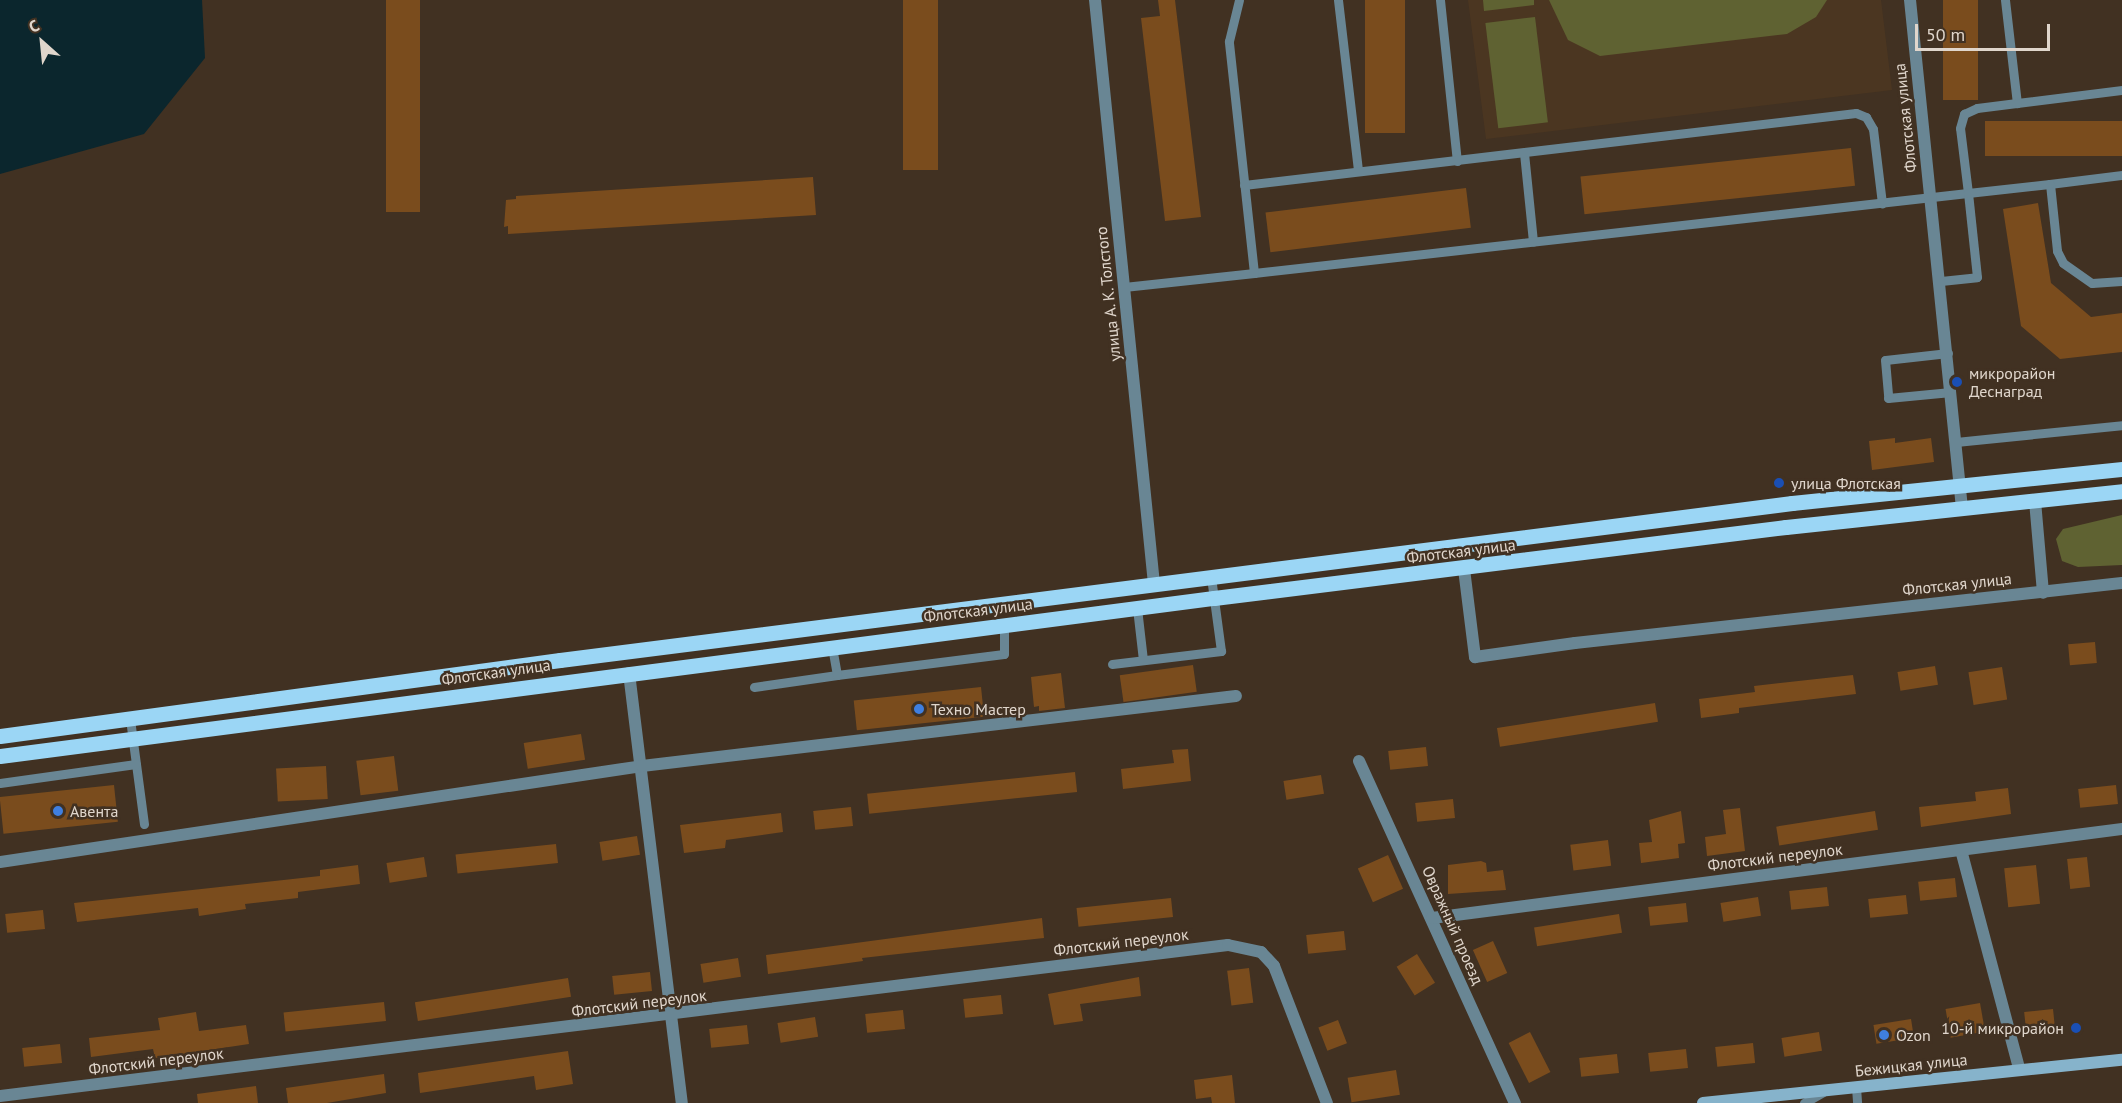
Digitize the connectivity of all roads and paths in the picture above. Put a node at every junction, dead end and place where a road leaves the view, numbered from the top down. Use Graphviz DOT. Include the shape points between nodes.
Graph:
graph roads {
  1 [pos="1095,0"];
  2 [pos="1239,0"];
  3 [pos="1338,0"];
  4 [pos="1440,0"];
  5 [pos="1910,0"];
  6 [pos="2005,0"];
  7 [pos="2122,90"];
  8 [pos="2017,103"];
  9 [pos="1524,153"];
  10 [pos="1457,161"];
  11 [pos="1358,171"];
  12 [pos="2122,175"];
  13 [pos="2050,184"];
  14 [pos="1244,185"];
  15 [pos="1968,193"];
  16 [pos="1931,197"];
  17 [pos="1882,203"];
  18 [pos="1533,243"];
  19 [pos="1254,273"];
  20 [pos="1941,281"];
  21 [pos="2122,281"];
  22 [pos="1124,287"];
  23 [pos="1947,353"];
  24 [pos="1951,392"];
  25 [pos="2122,425"];
  26 [pos="1956,442"];
  27 [pos="2122,469"];
  28 [pos="1960,483"];
  29 [pos="2122,491"];
  30 [pos="2035,501"];
  31 [pos="1962,508"];
  32 [pos="1464,569"];
  33 [pos="1211,577"];
  34 [pos="2122,583"];
  35 [pos="1154,584"];
  36 [pos="2043,592"];
  37 [pos="1214,598"];
  38 [pos="1137,608"];
  39 [pos="1004,625"];
  40 [pos="832,647"];
  41 [pos="1143,660"];
  42 [pos="1112,664"];
  43 [pos="629,673"];
  44 [pos="837,675"];
  45 [pos="754,687"];
  46 [pos="1236,696"];
  47 [pos="130,719"];
  48 [pos="0,736"];
  49 [pos="133,738"];
  50 [pos="0,756"];
  51 [pos="1359,761"];
  52 [pos="136,764"];
  53 [pos="642,766"];
  54 [pos="0,783"];
  55 [pos="144,824"];
  56 [pos="2122,829"];
  57 [pos="1961,850"];
  58 [pos="0,862"];
  59 [pos="1432,918"];
  60 [pos="672,1016"];
  61 [pos="2122,1060"];
  62 [pos="2019,1068"];
  63 [pos="1856,1087"];
  64 [pos="1825,1090"];
  65 [pos="0,1096"];
  66 [pos="682,1103"];
  67 [pos="1327,1103"];
  68 [pos="1515,1103"];
  69 [pos="1702,1103"];
  70 [pos="1804,1103"];
  71 [pos="1857,1103"];
  1 -- 22 [label="street, улица А. К. Толстого"];
  2 -- 14 [label="lane" via="1229,41"];
  3 -- 11 [label="lane"];
  4 -- 10 [label="lane"];
  5 -- 16 [label="street, Флотская улица"];
  6 -- 8 [label="lane"];
  7 -- 8 [label="lane"];
  8 -- 15 [label="lane" via="1977,108 1964,114 1960,128"];
  9 -- 10 [label="lane"];
  9 -- 17 [label="lane" via="1856,113 1866,117 1873,129"];
  9 -- 18 [label="lane"];
  10 -- 11 [label="lane"];
  11 -- 14 [label="lane"];
  12 -- 13 [label="lane"];
  13 -- 15 [label="lane"];
  13 -- 21 [label="lane" via="2057,251 2063,263 2092,283"];
  14 -- 19 [label="lane"];
  15 -- 16 [label="lane"];
  15 -- 20 [label="lane" via="1977,277"];
  16 -- 17 [label="lane"];
  16 -- 20 [label="street, Флотская улица"];
  17 -- 18 [label="lane"];
  18 -- 19 [label="lane"];
  19 -- 22 [label="lane"];
  20 -- 23 [label="street, Флотская улица"];
  22 -- 35 [label="street, улица А. К. Толстого"];
  23 -- 24 [label="street, Флотская улица"];
  23 -- 24 [label="lane" via="1885,360 1888,398"];
  24 -- 26 [label="street, Флотская улица"];
  25 -- 26 [label="lane"];
  26 -- 28 [label="street, Флотская улица"];
  27 -- 28 [label="main road, Флотская улица"];
  28 -- 31 [label="street, Флотская улица"];
  28 -- 33 [label="main road, Флотская улица"];
  29 -- 30 [label="main road, Флотская улица"];
  30 -- 31 [label="main road, Флотская улица"];
  30 -- 36 [label="street"];
  31 -- 32 [label="main road, Флотская улица"];
  32 -- 36 [label="street, Флотская улица" via="1475,657"];
  32 -- 37 [label="main road, Флотская улица"];
  33 -- 35 [label="main road, Флотская улица"];
  33 -- 37 [label="lane"];
  34 -- 36 [label="street, Флотская улица"];
  35 -- 47 [label="main road, Флотская улица"];
  37 -- 38 [label="main road, Флотская улица"];
  37 -- 41 [label="lane" via="1221,651"];
  38 -- 39 [label="main road, Флотская улица"];
  38 -- 41 [label="lane"];
  39 -- 40 [label="main road, Флотская улица"];
  39 -- 44 [label="lane" via="1004,654"];
  40 -- 43 [label="main road, Флотская улица"];
  40 -- 44 [label="lane"];
  41 -- 42 [label="lane"];
  43 -- 49 [label="main road, Флотская улица"];
  43 -- 53 [label="street"];
  44 -- 45 [label="lane"];
  46 -- 53 [label="street"];
  47 -- 48 [label="main road, Флотская улица"];
  47 -- 49 [label="lane"];
  49 -- 50 [label="main road, Флотская улица"];
  49 -- 52 [label="lane"];
  51 -- 59 [label="street, Овражный проезд"];
  52 -- 54 [label="lane"];
  52 -- 55 [label="lane"];
  53 -- 58 [label="street"];
  53 -- 60 [label="street"];
  56 -- 57 [label="street, Флотский переулок"];
  57 -- 59 [label="street, Флотский переулок"];
  57 -- 62 [label="street"];
  59 -- 68 [label="street, Овражный проезд"];
  60 -- 65 [label="street, Флотский переулок"];
  60 -- 66 [label="street"];
  60 -- 67 [label="street, Флотский переулок" via="1228,945 1261,952 1274,966"];
  61 -- 62 [label="street, Бежицкая улица"];
  62 -- 63 [label="street, Бежицкая улица"];
  63 -- 64 [label="street, Бежицкая улица"];
  63 -- 71 [label="lane"];
  64 -- 69 [label="street, Бежицкая улица"];
  64 -- 70 [label="lane"];
}
